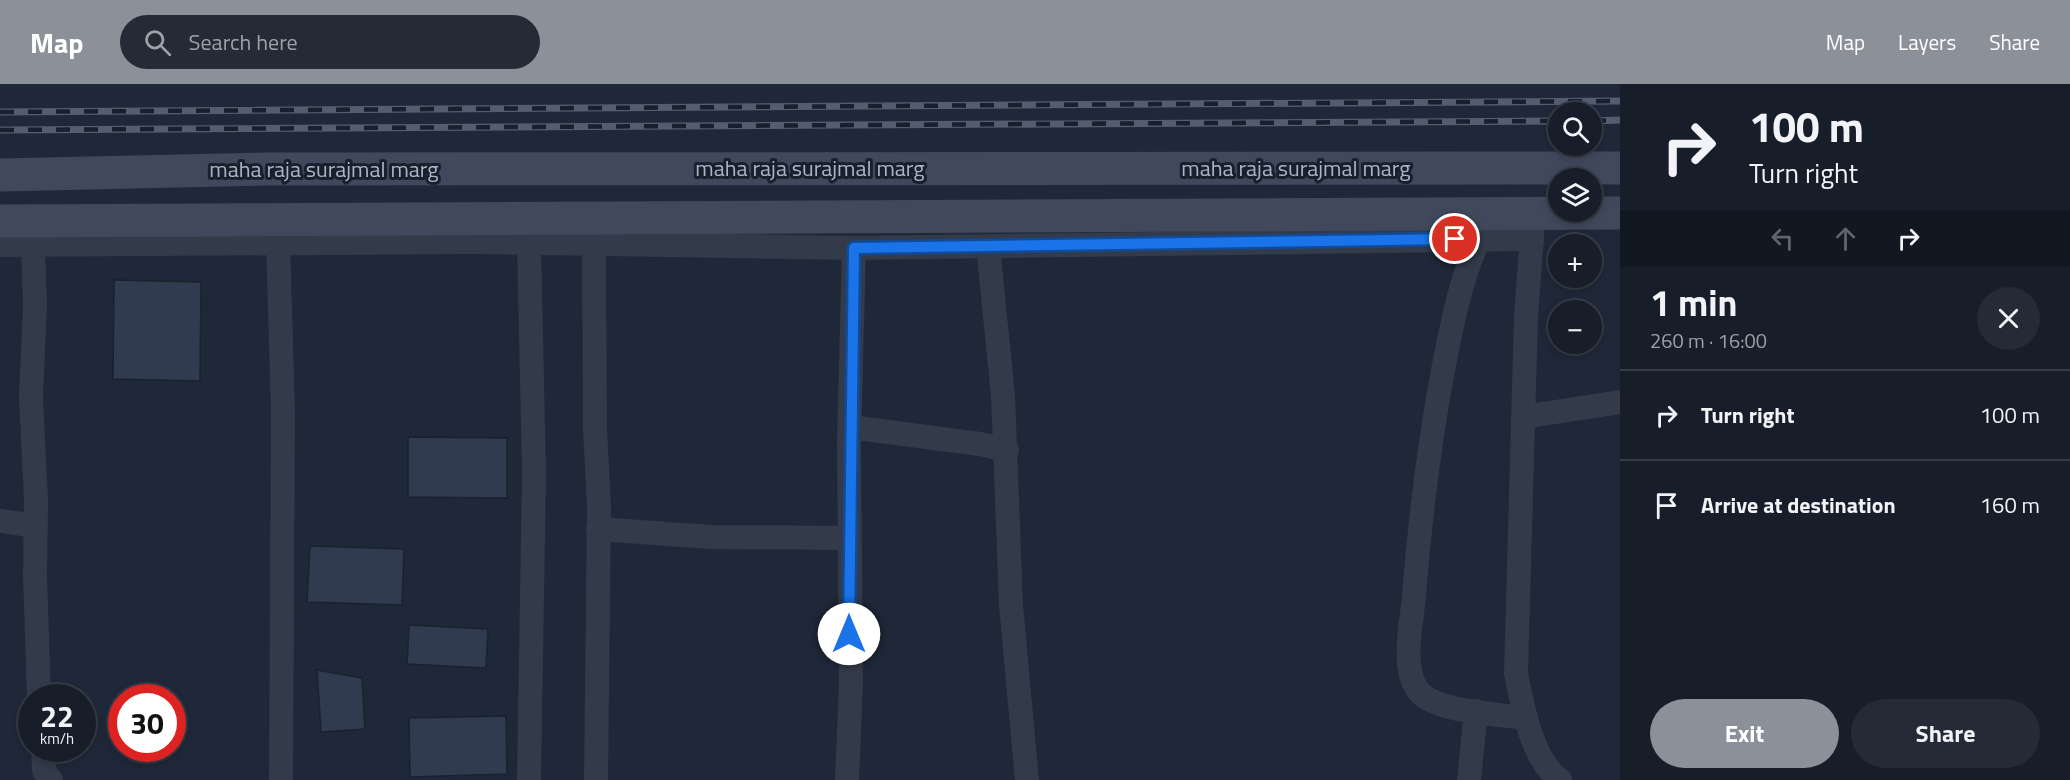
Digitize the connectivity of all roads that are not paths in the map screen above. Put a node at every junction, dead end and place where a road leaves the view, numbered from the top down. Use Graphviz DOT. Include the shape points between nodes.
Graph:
graph roads {
  1 [pos="586,168"];
  2 [pos="1534,168"];
  3 [pos="1620,168"];
  4 [pos="0,175"];
  5 [pos="1620,213"];
  6 [pos="0,221"];
  7 [pos="1533,226"];
  8 [pos="591,232"];
  9 [pos="1479,239"];
  10 [pos="278,242"];
  11 [pos="529,243"];
  12 [pos="0,245"];
  13 [pos="33,246"];
  14 [pos="988,247"];
  15 [pos="854,248"];
  16 [pos="1620,402"];
  17 [pos="1523,417"];
  18 [pos="850,428"];
  19 [pos="1007,450"];
  20 [pos="0,521"];
  21 [pos="36,526"];
  22 [pos="598,529"];
  23 [pos="849,538"];
  24 [pos="39,684"];
  25 [pos="1476,711"];
  26 [pos="1524,718"];
  27 [pos="44,762"];
  28 [pos="51,780"];
  29 [pos="281,780"];
  30 [pos="529,780"];
  31 [pos="596,780"];
  32 [pos="847,780"];
  33 [pos="1027,780"];
  34 [pos="1469,780"];
  35 [pos="1560,780"];
  1 -- 2 [label="street, maha raja surajmal marg"];
  1 -- 4 [label="street, maha raja surajmal marg"];
  1 -- 8 [label="street"];
  2 -- 3 [label="street, maha raja surajmal marg"];
  2 -- 7 [label="street"];
  5 -- 7 [label="street, maha raja surajmal marg"];
  6 -- 8 [label="street, maha raja surajmal marg"];
  7 -- 8 [label="street, maha raja surajmal marg"];
  7 -- 9 [label="street"];
  7 -- 17 [label="street"];
  8 -- 11 [label="street"];
  8 -- 15 [label="street"];
  8 -- 22 [label="street"];
  9 -- 14 [label="street"];
  9 -- 25 [label="street" via="1465,270 1452,320 1436,408 1420,520 1409,667 1417,690 1432,700"];
  10 -- 11 [label="street"];
  10 -- 13 [label="street"];
  10 -- 29 [label="street" via="283,412"];
  11 -- 30 [label="street" via="534,473"];
  12 -- 13 [label="street"];
  13 -- 21 [label="street" via="31,398"];
  14 -- 15 [label="street"];
  14 -- 19 [label="street"];
  15 -- 18 [label="street"];
  16 -- 17 [label="street"];
  17 -- 26 [label="street" via="1516,673"];
  18 -- 19 [label="street"];
  18 -- 23 [label="street"];
  19 -- 33 [label="street" via="1011,605"];
  20 -- 21 [label="street"];
  21 -- 24 [label="street"];
  22 -- 23 [label="street" via="711,537"];
  22 -- 31 [label="street"];
  23 -- 32 [label="street"];
  25 -- 26 [label="street"];
  25 -- 34 [label="street"];
  26 -- 35 [label="street" via="1536,747"];
  27 -- 28 [label="street" via="44,771"];
}
